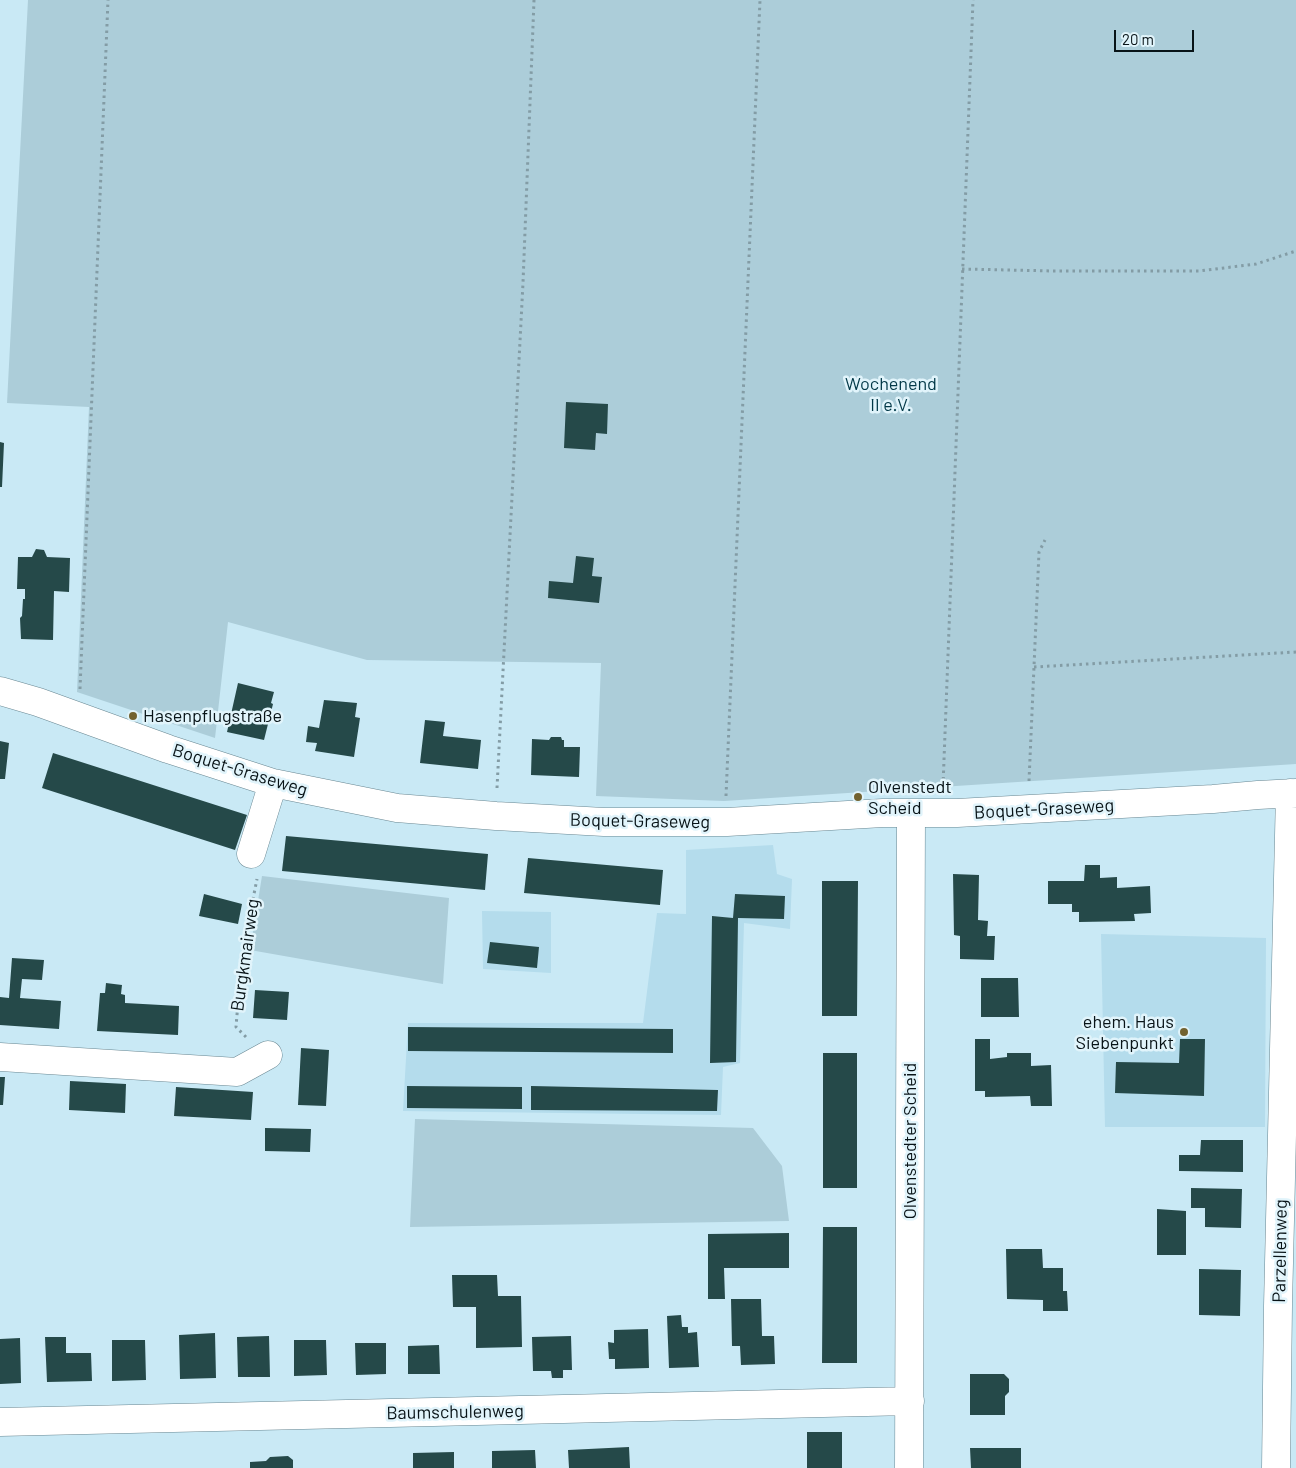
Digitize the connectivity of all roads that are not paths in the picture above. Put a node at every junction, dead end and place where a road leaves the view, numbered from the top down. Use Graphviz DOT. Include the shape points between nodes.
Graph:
graph roads {
  1 [pos="0,691"];
  2 [pos="272,783"];
  3 [pos="1293,793"];
  4 [pos="911,813"];
  5 [pos="251,854"];
  6 [pos="268,1055"];
  7 [pos="0,1057"];
  8 [pos="910,1402"];
  9 [pos="0,1422"];
  10 [pos="910,1468"];
  11 [pos="1276,1468"];
  1 -- 2 [label="street, Boquet-Graseweg"];
  2 -- 4 [label="street, Boquet-Graseweg" via="397,808 501,817 727,822"];
  2 -- 5 [label="street"];
  3 -- 4 [label="street, Boquet-Graseweg" via="957,814"];
  3 -- 11 [label="street, Parzellenweg"];
  4 -- 8 [label="street, Olvenstedter Scheid"];
  6 -- 7 [label="street" via="237,1072"];
  8 -- 9 [label="street, Baumschulenweg"];
  8 -- 10 [label="street, Olvenstedter Scheid"];
}
